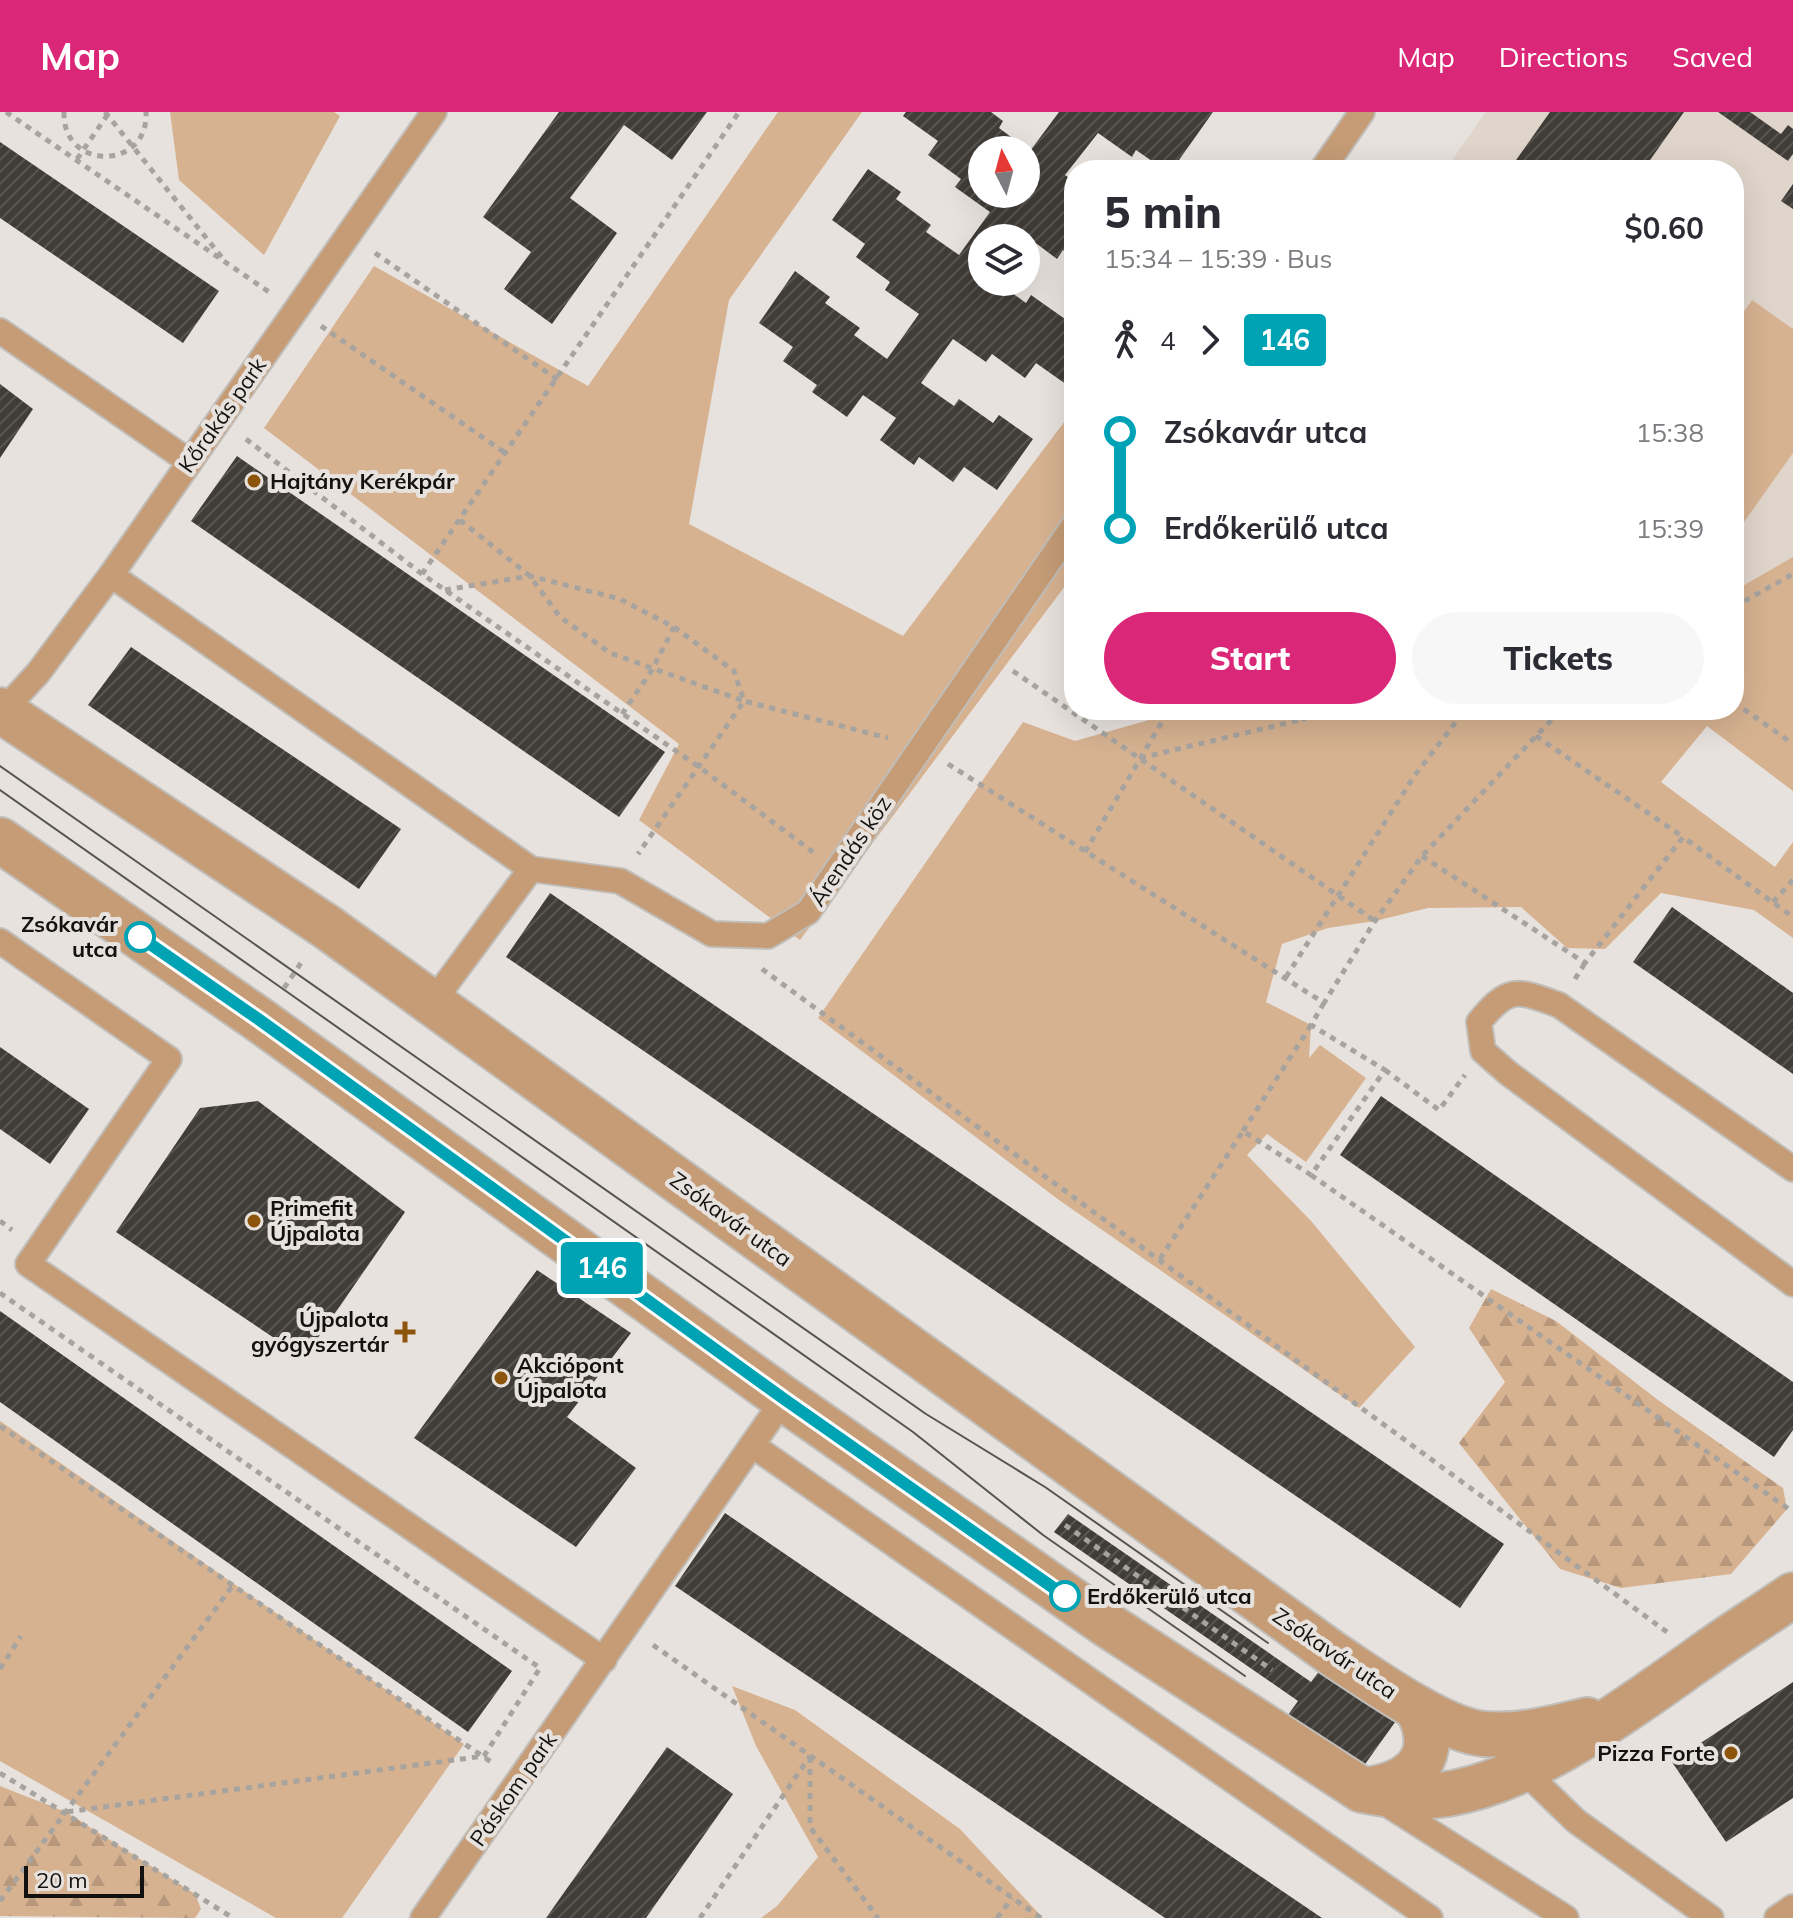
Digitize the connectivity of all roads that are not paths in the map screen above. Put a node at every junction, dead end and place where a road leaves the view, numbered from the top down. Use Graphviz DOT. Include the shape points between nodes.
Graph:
graph roads {
  1 [pos="434,112"];
  2 [pos="1362,112"];
  3 [pos="1329,160"];
  4 [pos="0,331"];
  5 [pos="190,462"];
  6 [pos="1064,539"];
  7 [pos="111,575"];
  8 [pos="1,712"];
  9 [pos="0,840"];
  10 [pos="531,869"];
  11 [pos="0,941"];
  12 [pos="432,1003"];
  13 [pos="1793,1169"];
  14 [pos="1793,1284"];
  15 [pos="784,1399"];
  16 [pos="752,1445"];
  17 [pos="1793,1595"];
  18 [pos="604,1660"];
  19 [pos="1417,1708"];
  20 [pos="1628,1708"];
  21 [pos="1482,1734"];
  22 [pos="1524,1771"];
  23 [pos="1362,1790"];
  24 [pos="1793,1907"];
  25 [pos="423,1918"];
  26 [pos="1430,1918"];
  27 [pos="1566,1918"];
  28 [pos="1711,1918"];
  29 [pos="1777,1918"];
  1 -- 5 [label="lane, Kőrakás park"];
  2 -- 3 [label="lane"];
  4 -- 5 [label="lane"];
  5 -- 7 [label="lane, Kőrakás park"];
  6 -- 10 [label="lane, Árendás köz" via="808,912 768,936 712,934 620,881"];
  7 -- 8 [label="lane, Kőrakás park" via="38,673"];
  7 -- 10 [label="lane"];
  8 -- 12 [label="street, Zsókavár utca" via="327,927"];
  9 -- 15 [label="street" via="261,1021"];
  10 -- 12 [label="lane"];
  11 -- 18 [label="lane" via="169,1059 28,1264"];
  12 -- 19 [label="street, Zsókavár utca" via="1320,1645"];
  13 -- 14 [label="lane" via="1559,1005 1524,992 1499,998 1479,1022 1483,1051 1508,1073"];
  15 -- 16 [label="lane, Páskom park"];
  15 -- 23 [label="street" via="1106,1624"];
  16 -- 18 [label="lane, Páskom park"];
  16 -- 26 [label="lane"];
  17 -- 20 [label="street"];
  18 -- 25 [label="lane, Páskom park"];
  19 -- 21 [label="street, Zsókavár utca"];
  19 -- 23 [label="street, Zsókavár utca" via="1427,1735 1421,1763 1395,1782"];
  20 -- 21 [label="street, Zsókavár utca" via="1546,1729"];
  20 -- 22 [label="street"];
  21 -- 22 [label="lane, Zsókavár utca"];
  22 -- 23 [label="street" via="1425,1797"];
  22 -- 28 [label="lane, Zsókavár utca" via="1576,1821"];
  23 -- 27 [label="lane"];
  24 -- 29 [label="lane"];
}
